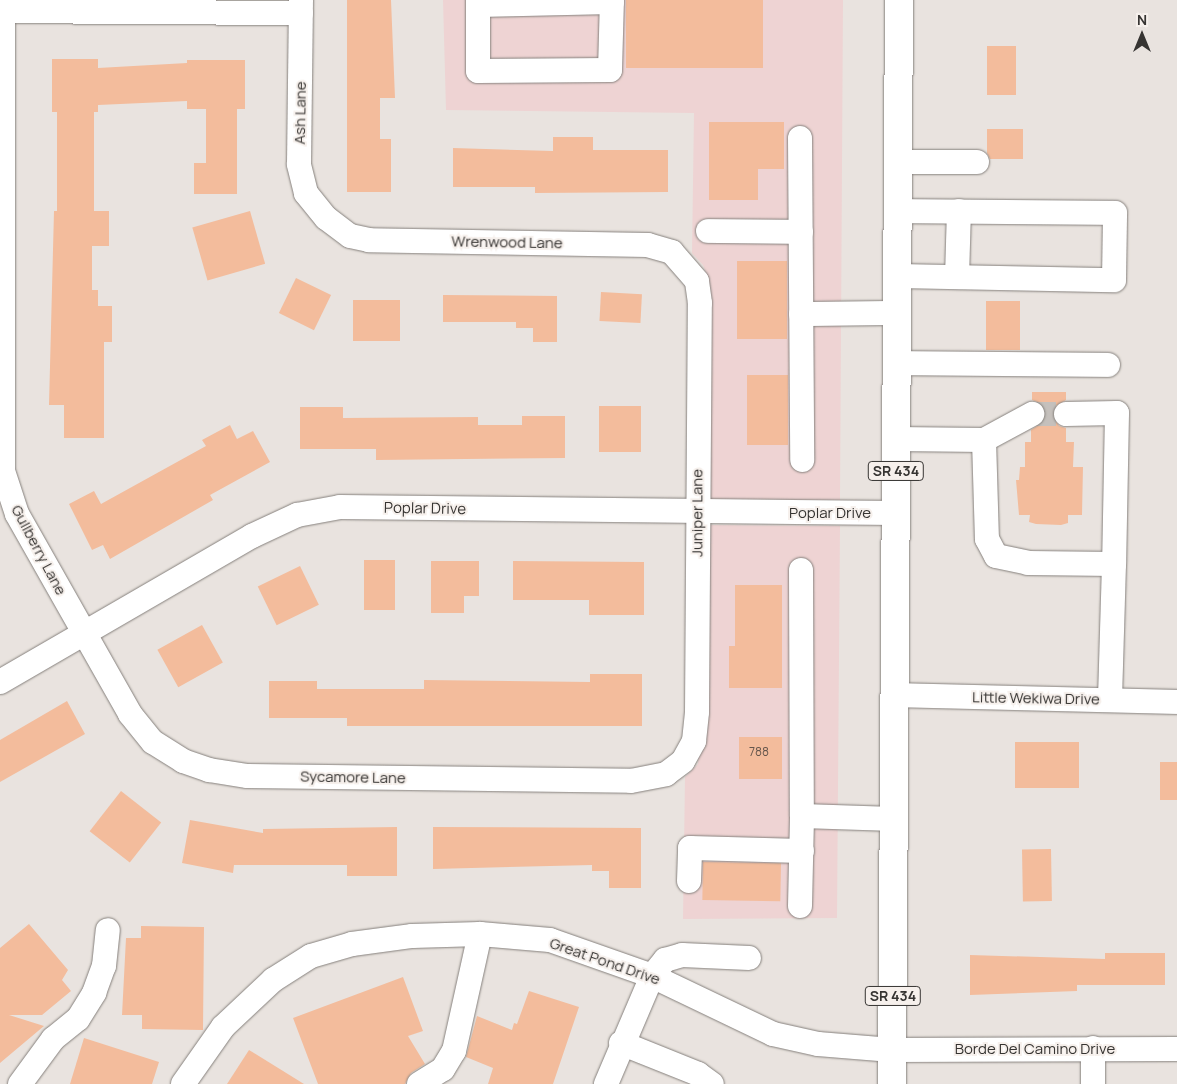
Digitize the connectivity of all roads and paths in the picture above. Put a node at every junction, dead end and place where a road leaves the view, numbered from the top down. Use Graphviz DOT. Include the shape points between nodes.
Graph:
graph roads {
  1 [pos="900,0"];
  2 [pos="612,1"];
  3 [pos="478,2"];
  4 [pos="301,6"];
  5 [pos="2,11"];
  6 [pos="800,138"];
  7 [pos="899,162"];
  8 [pos="978,162"];
  9 [pos="898,211"];
  10 [pos="959,211"];
  11 [pos="326,218"];
  12 [pos="708,231"];
  13 [pos="801,232"];
  14 [pos="687,266"];
  15 [pos="897,276"];
  16 [pos="957,277"];
  17 [pos="897,313"];
  18 [pos="801,314"];
  19 [pos="897,363"];
  20 [pos="1108,366"];
  21 [pos="1032,414"];
  22 [pos="1066,414"];
  23 [pos="896,439"];
  24 [pos="984,440"];
  25 [pos="802,460"];
  26 [pos="697,513"];
  27 [pos="896,513"];
  28 [pos="1114,564"];
  29 [pos="801,570"];
  30 [pos="85,635"];
  31 [pos="0,682"];
  32 [pos="894,695"];
  33 [pos="1110,700"];
  34 [pos="1177,702"];
  35 [pos="683,761"];
  36 [pos="802,816"];
  37 [pos="894,819"];
  38 [pos="802,851"];
  39 [pos="689,881"];
  40 [pos="800,906"];
  41 [pos="108,930"];
  42 [pos="480,934"];
  43 [pos="749,958"];
  44 [pos="652,976"];
  45 [pos="621,1043"];
  46 [pos="1093,1048"];
  47 [pos="1177,1049"];
  48 [pos="892,1050"];
  49 [pos="20,1084"];
  50 [pos="183,1084"];
  51 [pos="418,1084"];
  52 [pos="606,1084"];
  53 [pos="712,1084"];
  54 [pos="892,1084"];
  55 [pos="1093,1084"];
  1 -- 7 [label="main road, SR 434"];
  2 -- 3 [label="street"];
  2 -- 3 [label="street" via="610,70 478,71"];
  4 -- 5 [label="street"];
  4 -- 11 [label="street, Ash Lane" via="299,164 306,193"];
  5 -- 30 [label="street, Gullberry Lane" via="2,471 17,514"];
  6 -- 13 [label="street"];
  7 -- 8 [label="street"];
  7 -- 9 [label="main road, SR 434"];
  9 -- 10 [label="street"];
  9 -- 15 [label="main road, SR 434"];
  10 -- 16 [label="street"];
  10 -- 16 [label="street" via="1115,213 1114,280"];
  11 -- 14 [label="street, Wrenwood Lane" via="350,236 369,240 648,245 672,252"];
  12 -- 13 [label="street"];
  13 -- 18 [label="street"];
  14 -- 26 [label="street, Juniper Lane" via="697,280 700,303"];
  15 -- 16 [label="street"];
  15 -- 17 [label="main road, SR 434"];
  17 -- 18 [label="street"];
  17 -- 19 [label="main road, SR 434"];
  18 -- 25 [label="street"];
  19 -- 20 [label="street"];
  19 -- 23 [label="main road, SR 434"];
  21 -- 24 [label="street"];
  22 -- 28 [label="street" via="1117,413"];
  23 -- 24 [label="street"];
  23 -- 27 [label="main road, SR 434"];
  24 -- 28 [label="street" via="987,539 996,556 1028,563"];
  26 -- 27 [label="street, Poplar Drive"];
  26 -- 30 [label="street, Poplar Drive" via="340,507 297,515 252,536"];
  26 -- 35 [label="street, Juniper Lane" via="697,712 694,741"];
  27 -- 32 [label="main road, SR 434"];
  28 -- 33 [label="street"];
  29 -- 36 [label="street"];
  30 -- 31 [label="street, Poplar Drive"];
  30 -- 35 [label="street, Sycamore Lane" via="130,714 153,742 182,761 209,770 248,776 631,781 666,774"];
  32 -- 33 [label="street, Little Wekiwa Drive"];
  32 -- 37 [label="main road, SR 434"];
  33 -- 34 [label="street, Little Wekiwa Drive"];
  36 -- 37 [label="street"];
  36 -- 38 [label="street"];
  37 -- 48 [label="main road, SR 434"];
  38 -- 39 [label="street" via="690,848"];
  38 -- 40 [label="street"];
  41 -- 49 [label="street" via="104,966 94,992 78,1019 53,1039"];
  42 -- 44 [label="street, Great Pond Drive" via="550,940"];
  42 -- 50 [label="street, Great Pond Drive" via="369,941 311,956 273,980 223,1027"];
  42 -- 51 [label="street" via="454,1051 443,1069"];
  43 -- 44 [label="street" via="682,955 665,960"];
  44 -- 45 [label="street"];
  44 -- 48 [label="street, Great Pond Drive" via="773,1034 818,1044"];
  45 -- 52 [label="street"];
  45 -- 53 [label="street" via="698,1074"];
  46 -- 47 [label="street, Borde Del Camino Drive"];
  46 -- 48 [label="street, Borde Del Camino Drive"];
  46 -- 55 [label="street"];
  48 -- 54 [label="main road, SR 434"];
}
